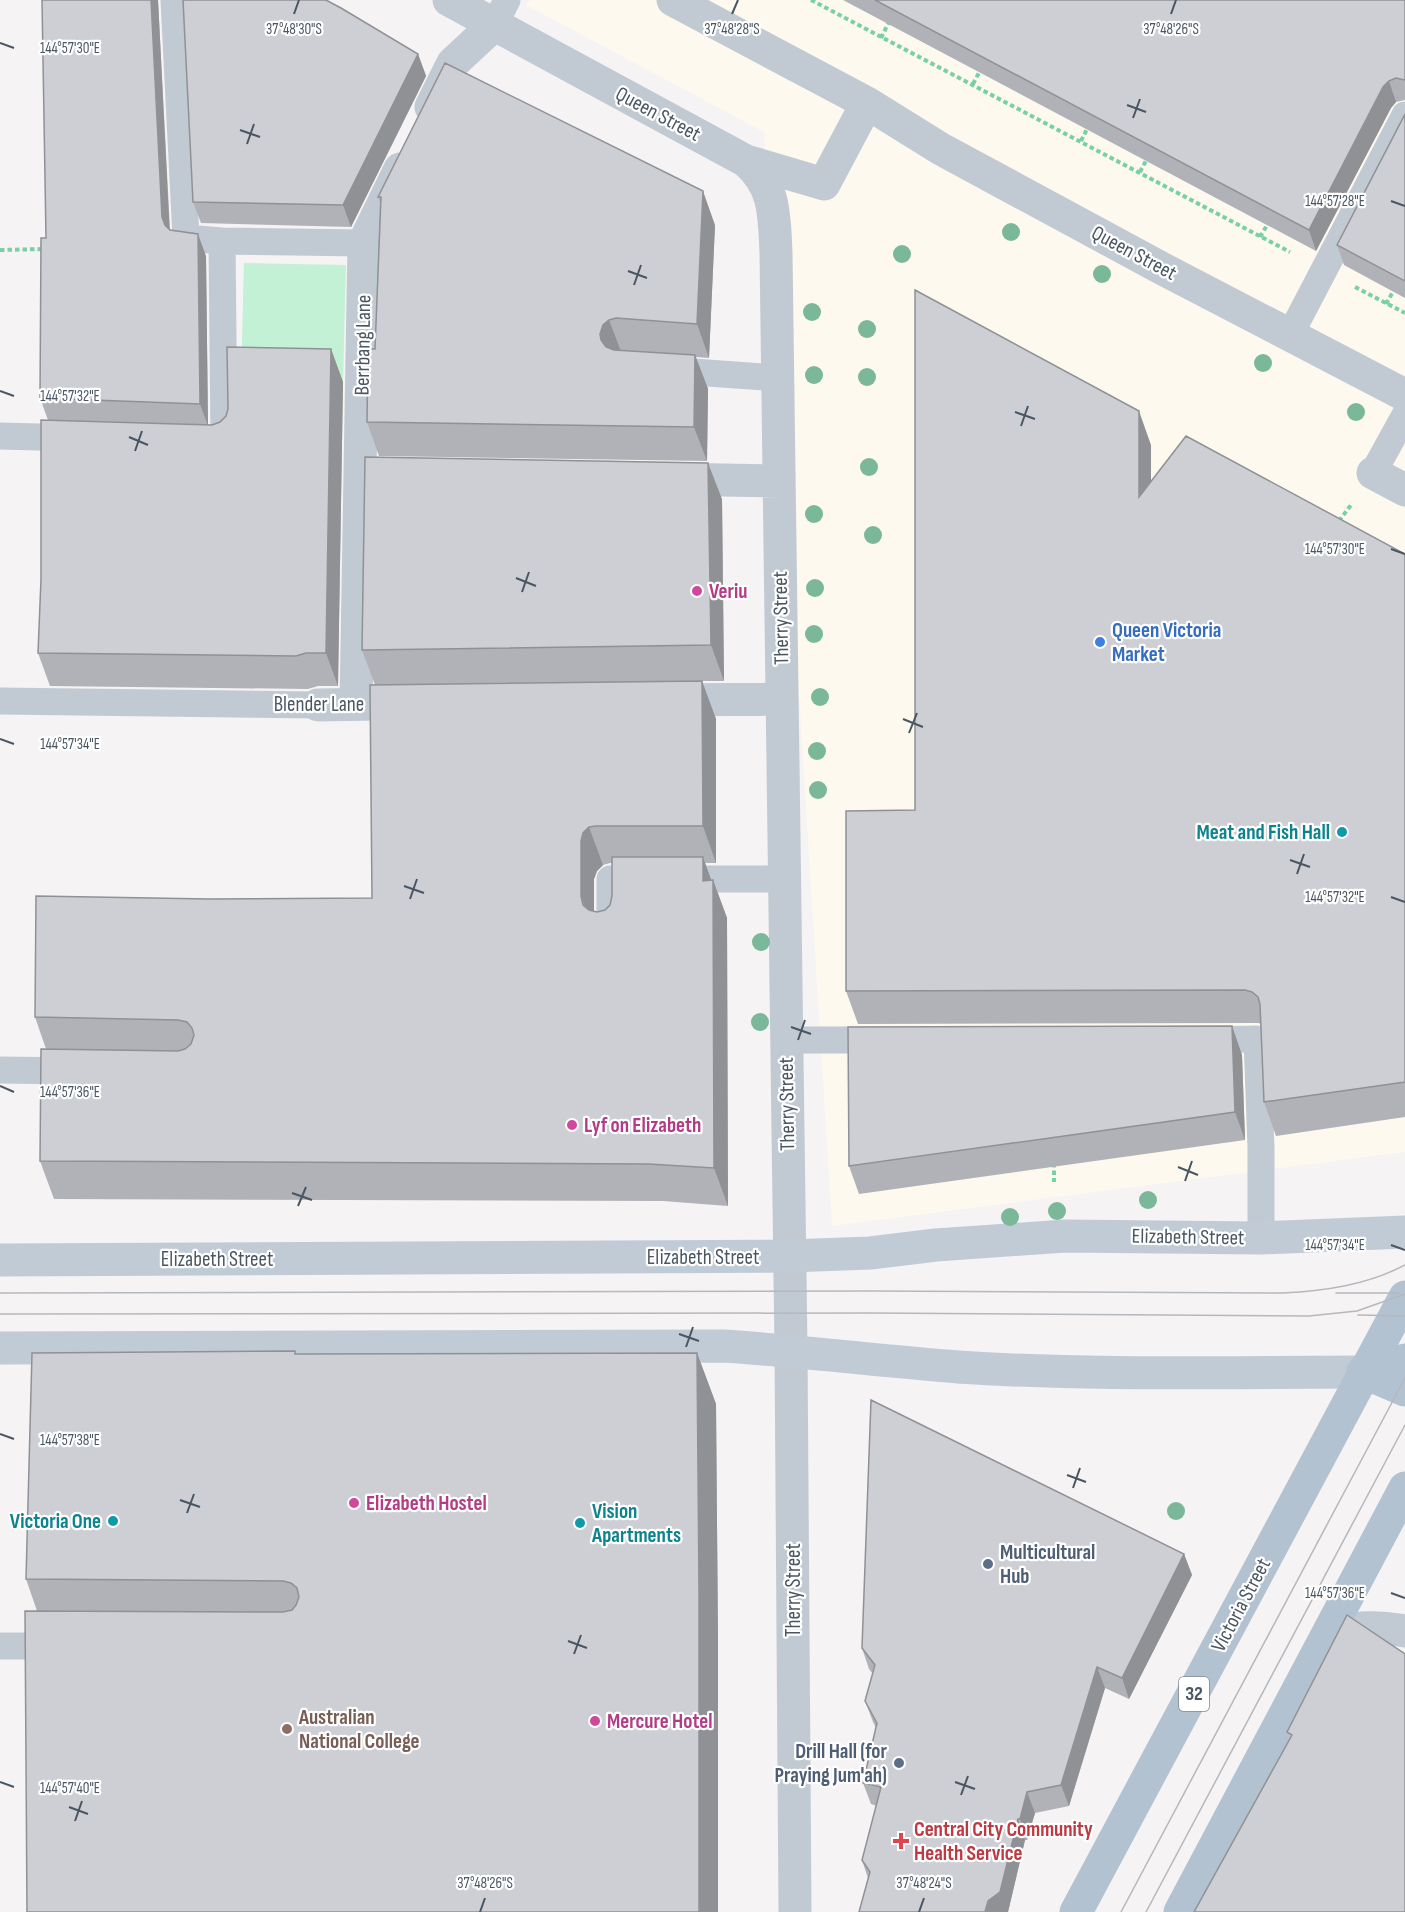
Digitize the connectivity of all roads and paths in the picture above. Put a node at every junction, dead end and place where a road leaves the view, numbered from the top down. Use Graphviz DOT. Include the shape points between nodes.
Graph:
graph roads {
  1 [pos="174,0"];
  2 [pos="673,0"];
  3 [pos="811,0"];
  4 [pos="482,8"];
  5 [pos="891,19"];
  6 [pos="881,38"];
  7 [pos="984,63"];
  8 [pos="973,84"];
  9 [pos="867,103"];
  10 [pos="1405,115"];
  11 [pos="1091,121"];
  12 [pos="1081,141"];
  13 [pos="1150,152"];
  14 [pos="746,161"];
  15 [pos="1140,172"];
  16 [pos="1271,216"];
  17 [pos="1260,237"];
  18 [pos="222,241"];
  19 [pos="364,243"];
  20 [pos="45,249"];
  21 [pos="0,250"];
  22 [pos="1323,269"];
  23 [pos="1395,286"];
  24 [pos="1386,304"];
  25 [pos="1405,314"];
  26 [pos="1290,335"];
  27 [pos="640,368"];
  28 [pos="778,378"];
  29 [pos="1405,395"];
  30 [pos="1405,415"];
  31 [pos="0,436"];
  32 [pos="105,439"];
  33 [pos="189,441"];
  34 [pos="1374,473"];
  35 [pos="636,478"];
  36 [pos="779,481"];
  37 [pos="1405,490"];
  38 [pos="782,699"];
  39 [pos="640,700"];
  40 [pos="0,702"];
  41 [pos="404,704"];
  42 [pos="318,705"];
  43 [pos="356,705"];
  44 [pos="785,879"];
  45 [pos="610,934"];
  46 [pos="787,1040"];
  47 [pos="905,1040"];
  48 [pos="1177,1040"];
  49 [pos="0,1070"];
  50 [pos="102,1071"];
  51 [pos="1053,1158"];
  52 [pos="1054,1182"];
  53 [pos="1405,1232"];
  54 [pos="1261,1238"];
  55 [pos="790,1256"];
  56 [pos="0,1260"];
  57 [pos="1405,1298"];
  58 [pos="0,1348"];
  59 [pos="791,1350"];
  60 [pos="1405,1360"];
  61 [pos="1364,1372"];
  62 [pos="1405,1390"];
  63 [pos="1405,1488"];
  64 [pos="1405,1631"];
  65 [pos="1322,1645"];
  66 [pos="0,1646"];
  67 [pos="81,1646"];
  68 [pos="795,1912"];
  69 [pos="1076,1912"];
  70 [pos="1180,1912"];
  1 -- 18 [label="lane" via="186,238"];
  2 -- 9 [label="street, Queen Street"];
  3 -- 6 [label="path"];
  4 -- 14 [label="street, Queen Street" via="622,95"];
  4 -- 19 [label="street, Berrbang Lane"];
  5 -- 6 [label="path"];
  6 -- 8 [label="path"];
  7 -- 8 [label="path"];
  8 -- 12 [label="path"];
  9 -- 14 [label="street, Queen Street" via="824,184"];
  9 -- 26 [label="street, Queen Street" via="940,149"];
  10 -- 22 [label="lane"];
  11 -- 12 [label="path"];
  12 -- 15 [label="path"];
  13 -- 15 [label="path"];
  14 -- 28 [label="street, Therry Street" via="764,181 773,206"];
  15 -- 17 [label="path"];
  16 -- 17 [label="path"];
  17 -- 22 [label="path"];
  18 -- 19 [label="lane"];
  18 -- 33 [label="lane" via="224,442"];
  19 -- 43 [label="street, Berrbang Lane" via="373,474"];
  20 -- 21 [label="path"];
  22 -- 24 [label="path"];
  22 -- 26 [label="lane"];
  23 -- 24 [label="path"];
  24 -- 25 [label="path"];
  26 -- 29 [label="street, Queen Street"];
  27 -- 28 [label="lane"];
  28 -- 36 [label="street, Therry Street"];
  30 -- 34 [label="lane"];
  31 -- 32 [label="lane"];
  34 -- 37 [label="street"];
  35 -- 36 [label="street"];
  36 -- 38 [label="street, Therry Street"];
  38 -- 39 [label="street"];
  38 -- 44 [label="street, Therry Street"];
  40 -- 42 [label="lane, Blender Lane"];
  41 -- 43 [label="street, Blender Lane"];
  42 -- 43 [label="street, Blender Lane"];
  44 -- 45 [label="lane" via="610,879"];
  44 -- 46 [label="street, Therry Street"];
  46 -- 47 [label="lane"];
  46 -- 55 [label="street, Therry Street"];
  48 -- 54 [label="lane" via="1257,1039"];
  49 -- 50 [label="lane"];
  51 -- 52 [label="path"];
  53 -- 54 [label="street, Elizabeth Street"];
  54 -- 55 [label="street, Elizabeth Street" via="1065,1236"];
  55 -- 56 [label="street, Elizabeth Street"];
  55 -- 59 [label="street, Therry Street"];
  57 -- 61 [label="main road, Victoria Street / 32"];
  58 -- 59 [label="street" via="723,1346"];
  59 -- 61 [label="street" via="959,1367"];
  59 -- 68 [label="street, Therry Street"];
  60 -- 61 [label="main road"];
  61 -- 62 [label="main road"];
  61 -- 69 [label="main road, Victoria Street / 32"];
  63 -- 65 [label="main road"];
  64 -- 65 [label="street" via="1358,1628 1338,1634"];
  65 -- 70 [label="main road"];
  66 -- 67 [label="lane"];
}
